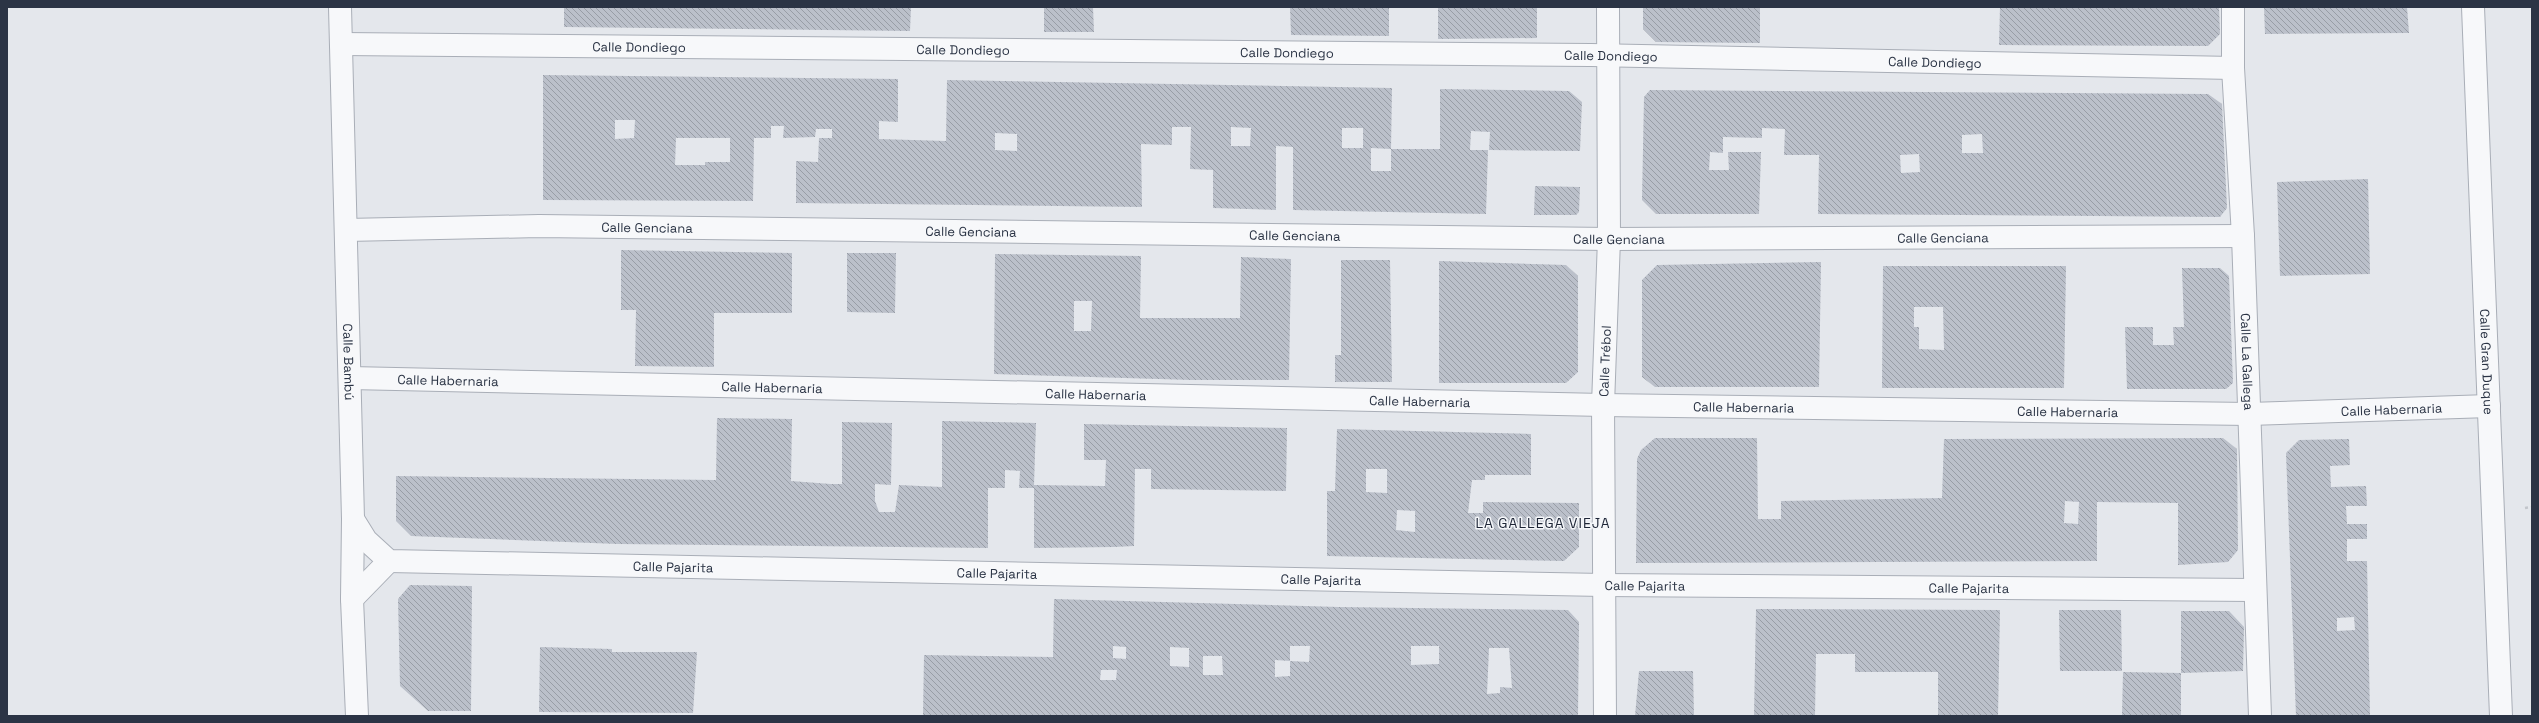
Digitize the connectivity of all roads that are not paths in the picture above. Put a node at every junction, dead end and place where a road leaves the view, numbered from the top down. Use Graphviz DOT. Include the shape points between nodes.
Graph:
graph roads {
  1 [pos="340,7"];
  2 [pos="1608,7"];
  3 [pos="2233,7"];
  4 [pos="2473,7"];
  5 [pos="341,44"];
  6 [pos="1608,56"];
  7 [pos="2234,68"];
  8 [pos="346,230"];
  9 [pos="2243,236"];
  10 [pos="1609,239"];
  11 [pos="350,378"];
  12 [pos="1603,405"];
  13 [pos="2489,406"];
  14 [pos="2249,414"];
  15 [pos="353,519"];
  16 [pos="389,561"];
  17 [pos="1602,585"];
  18 [pos="2254,590"];
  19 [pos="352,599"];
  20 [pos="357,716"];
  21 [pos="1605,716"];
  22 [pos="2260,716"];
  23 [pos="2501,716"];
  1 -- 5 [label="street, Calle Bambú"];
  2 -- 6 [label="street, Calle Trébol"];
  3 -- 7 [label="street, Calle La Gallega"];
  4 -- 13 [label="street, Calle Gran Duque"];
  5 -- 6 [label="street, Calle Dondiego"];
  5 -- 8 [label="street, Calle Bambú"];
  6 -- 7 [label="street, Calle Dondiego"];
  6 -- 10 [label="street, Calle Trébol"];
  7 -- 9 [label="street, Calle La Gallega"];
  8 -- 10 [label="street, Calle Genciana" via="539,226"];
  8 -- 11 [label="street, Calle Bambú"];
  9 -- 10 [label="street, Calle Genciana"];
  9 -- 14 [label="street, Calle La Gallega"];
  10 -- 12 [label="street, Calle Trébol"];
  11 -- 12 [label="street, Calle Habernaria"];
  11 -- 15 [label="street, Calle Bambú"];
  12 -- 14 [label="street, Calle Habernaria"];
  12 -- 17 [label="street, Calle Trébol"];
  13 -- 14 [label="street, Calle Habernaria"];
  13 -- 23 [label="street, Calle Gran Duque"];
  14 -- 18 [label="street, Calle La Gallega"];
  15 -- 16 [label="street" via="366,540"];
  15 -- 19 [label="street, Calle Bambú"];
  16 -- 17 [label="street, Calle Pajarita"];
  16 -- 19 [label="street"];
  17 -- 18 [label="street, Calle Pajarita"];
  17 -- 21 [label="street, Calle Trébol"];
  18 -- 22 [label="street, Calle La Gallega"];
  19 -- 20 [label="street, Calle Bambú"];
}
